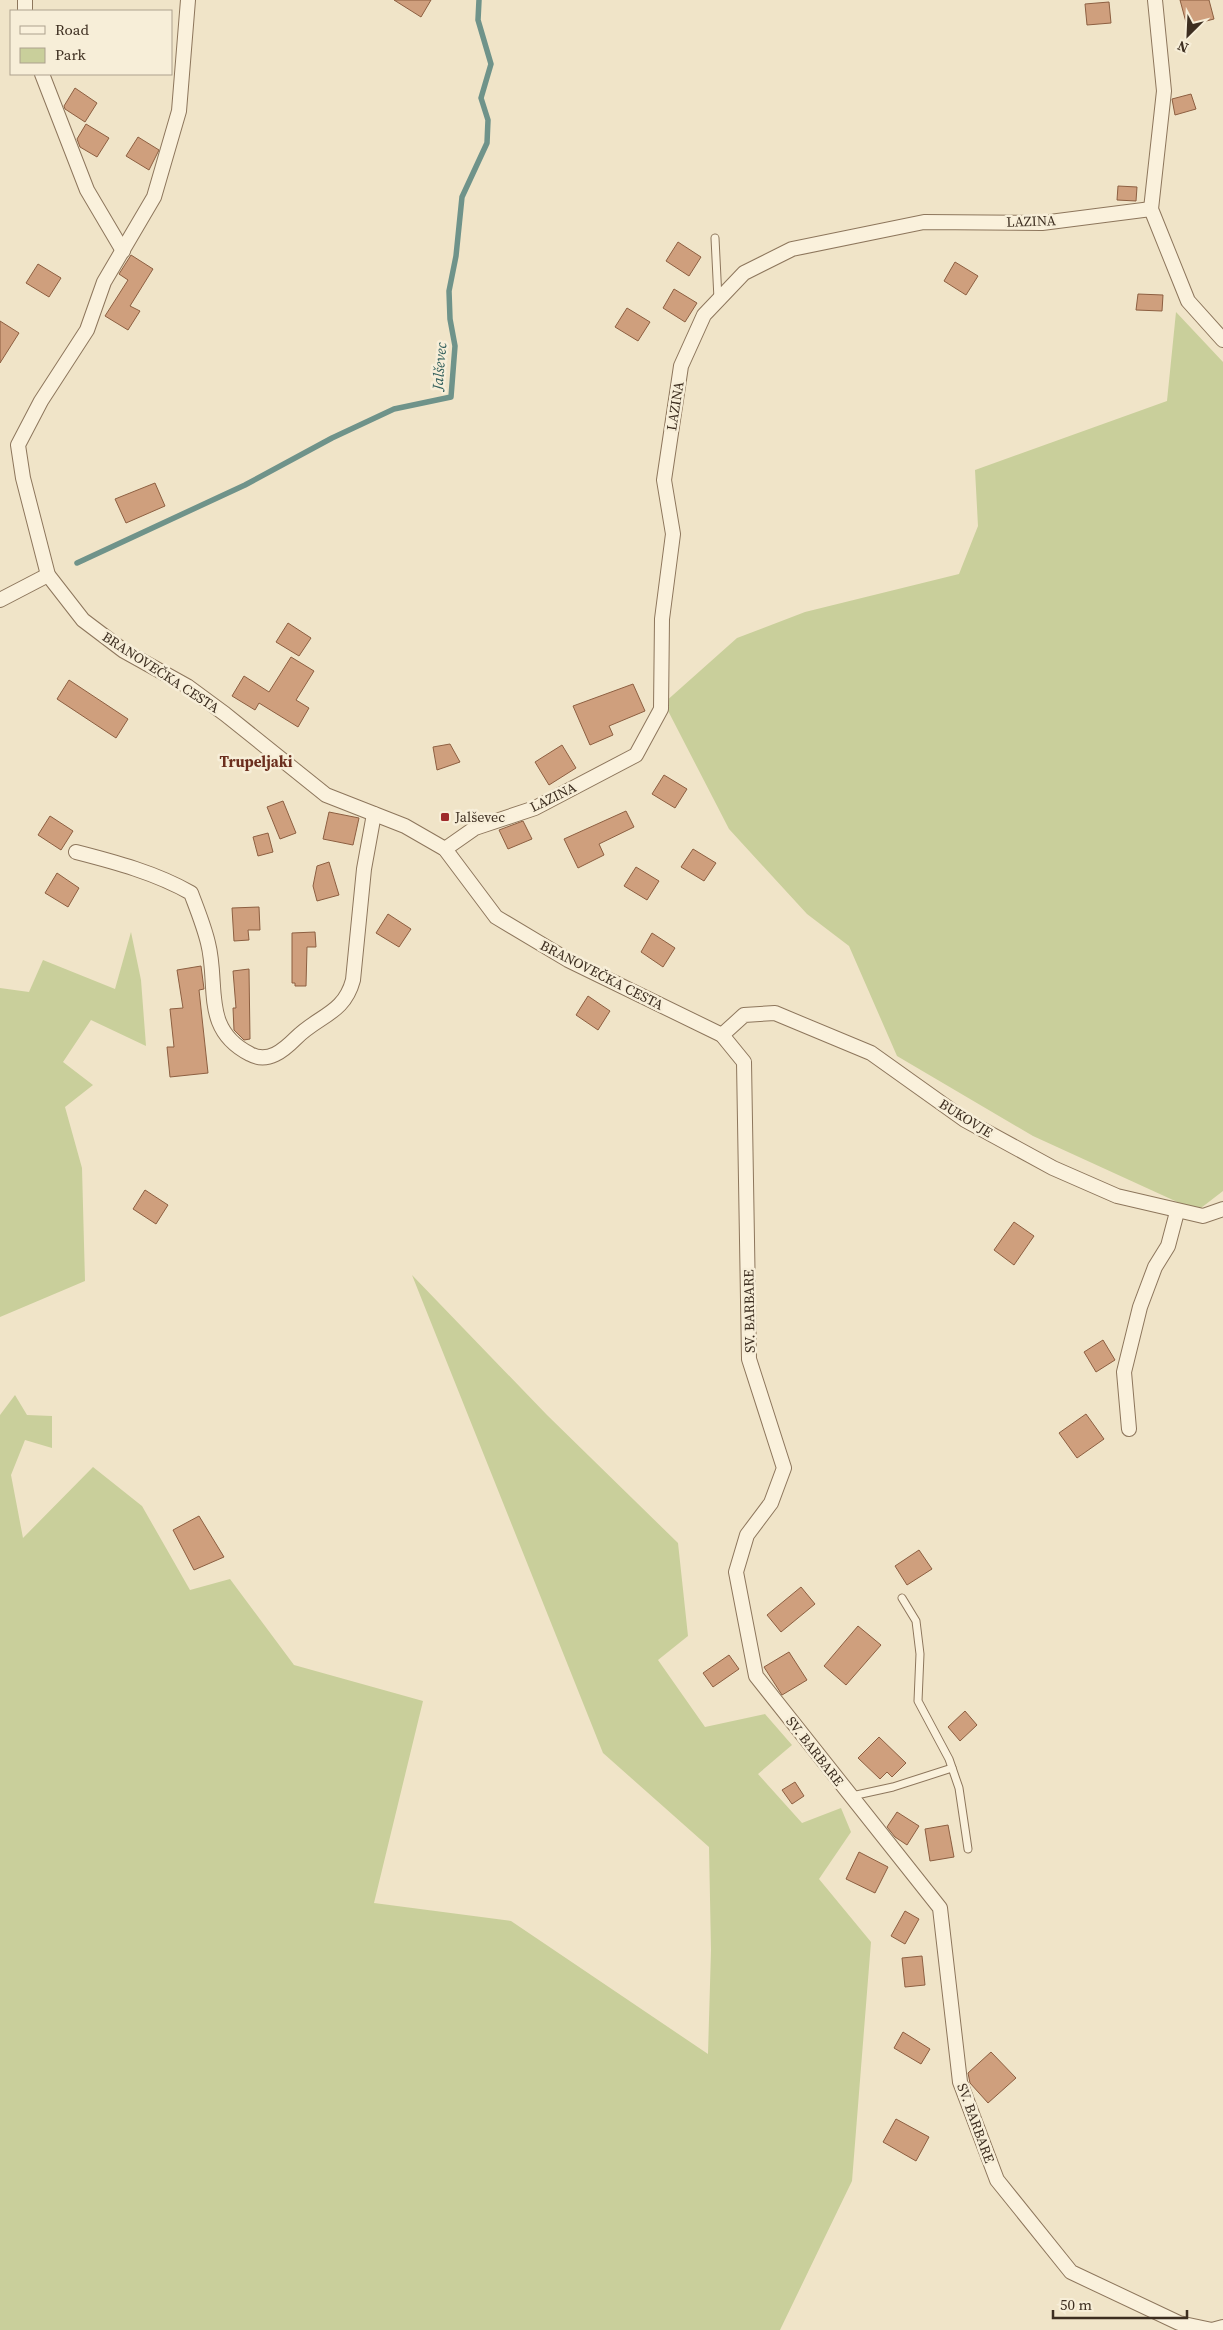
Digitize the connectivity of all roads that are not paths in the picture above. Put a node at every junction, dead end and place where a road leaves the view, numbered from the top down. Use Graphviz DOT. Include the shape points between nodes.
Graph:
graph roads {
  1 [pos="188,0"];
  2 [pos="1156,0"];
  3 [pos="42,75"];
  4 [pos="1151,208"];
  5 [pos="714,238"];
  6 [pos="124,251"];
  7 [pos="718,299"];
  8 [pos="1223,340"];
  9 [pos="48,575"];
  10 [pos="0,600"];
  11 [pos="374,814"];
  12 [pos="445,849"];
  13 [pos="76,852"];
  14 [pos="722,1035"];
  15 [pos="1223,1209"];
  16 [pos="1177,1212"];
  17 [pos="1129,1429"];
  18 [pos="902,1598"];
  19 [pos="952,1768"];
  20 [pos="851,1796"];
  21 [pos="968,1849"];
  22 [pos="1223,2327"];
  1 -- 6 [label="street, BRANOVEČKA CESTA" via="179,111 154,197"];
  2 -- 4 [label="street" via="1164,91"];
  3 -- 6 [label="street" via="87,190"];
  4 -- 7 [label="street, LAZINA" via="1042,223 924,222 792,249 744,272"];
  4 -- 8 [label="street" via="1188,301"];
  5 -- 7 [label="lane"];
  6 -- 9 [label="street, BRANOVEČKA CESTA" via="104,282 87,330 41,401 18,445 23,478"];
  7 -- 12 [label="street, LAZINA" via="704,315 682,366 664,480 673,534 662,619 661,708 636,755 535,808 475,828"];
  9 -- 10 [label="street"];
  9 -- 11 [label="street, BRANOVEČKA CESTA" via="83,620 124,651 187,686 326,795"];
  11 -- 12 [label="street, BRANOVEČKA CESTA" via="406,826"];
  11 -- 13 [label="street" via="349,996 281,1053 256,1058 235,1047 222,1032 212,997 209,945 191,893 176,884 116,862"];
  12 -- 14 [label="street, BRANOVEČKA CESTA" via="496,917 568,960"];
  14 -- 16 [label="street, BUKOVJE" via="744,1015 775,1013 871,1053 965,1120 1053,1168 1117,1196"];
  14 -- 20 [label="street, SV. BARBARE" via="744,1062 749,1359 784,1468 771,1503 747,1535 736,1572 756,1676"];
  15 -- 16 [label="street, BUKOVJE" via="1203,1216"];
  16 -- 17 [label="street" via="1168,1246 1155,1267 1140,1307 1124,1372"];
  18 -- 19 [label="lane" via="916,1621 920,1654 918,1701"];
  19 -- 20 [label="lane" via="894,1787"];
  19 -- 21 [label="lane" via="959,1788"];
  20 -- 22 [label="street, SV. BARBARE" via="940,1908 960,2082 997,2180 1071,2272 1179,2323 1212,2330"];
}
